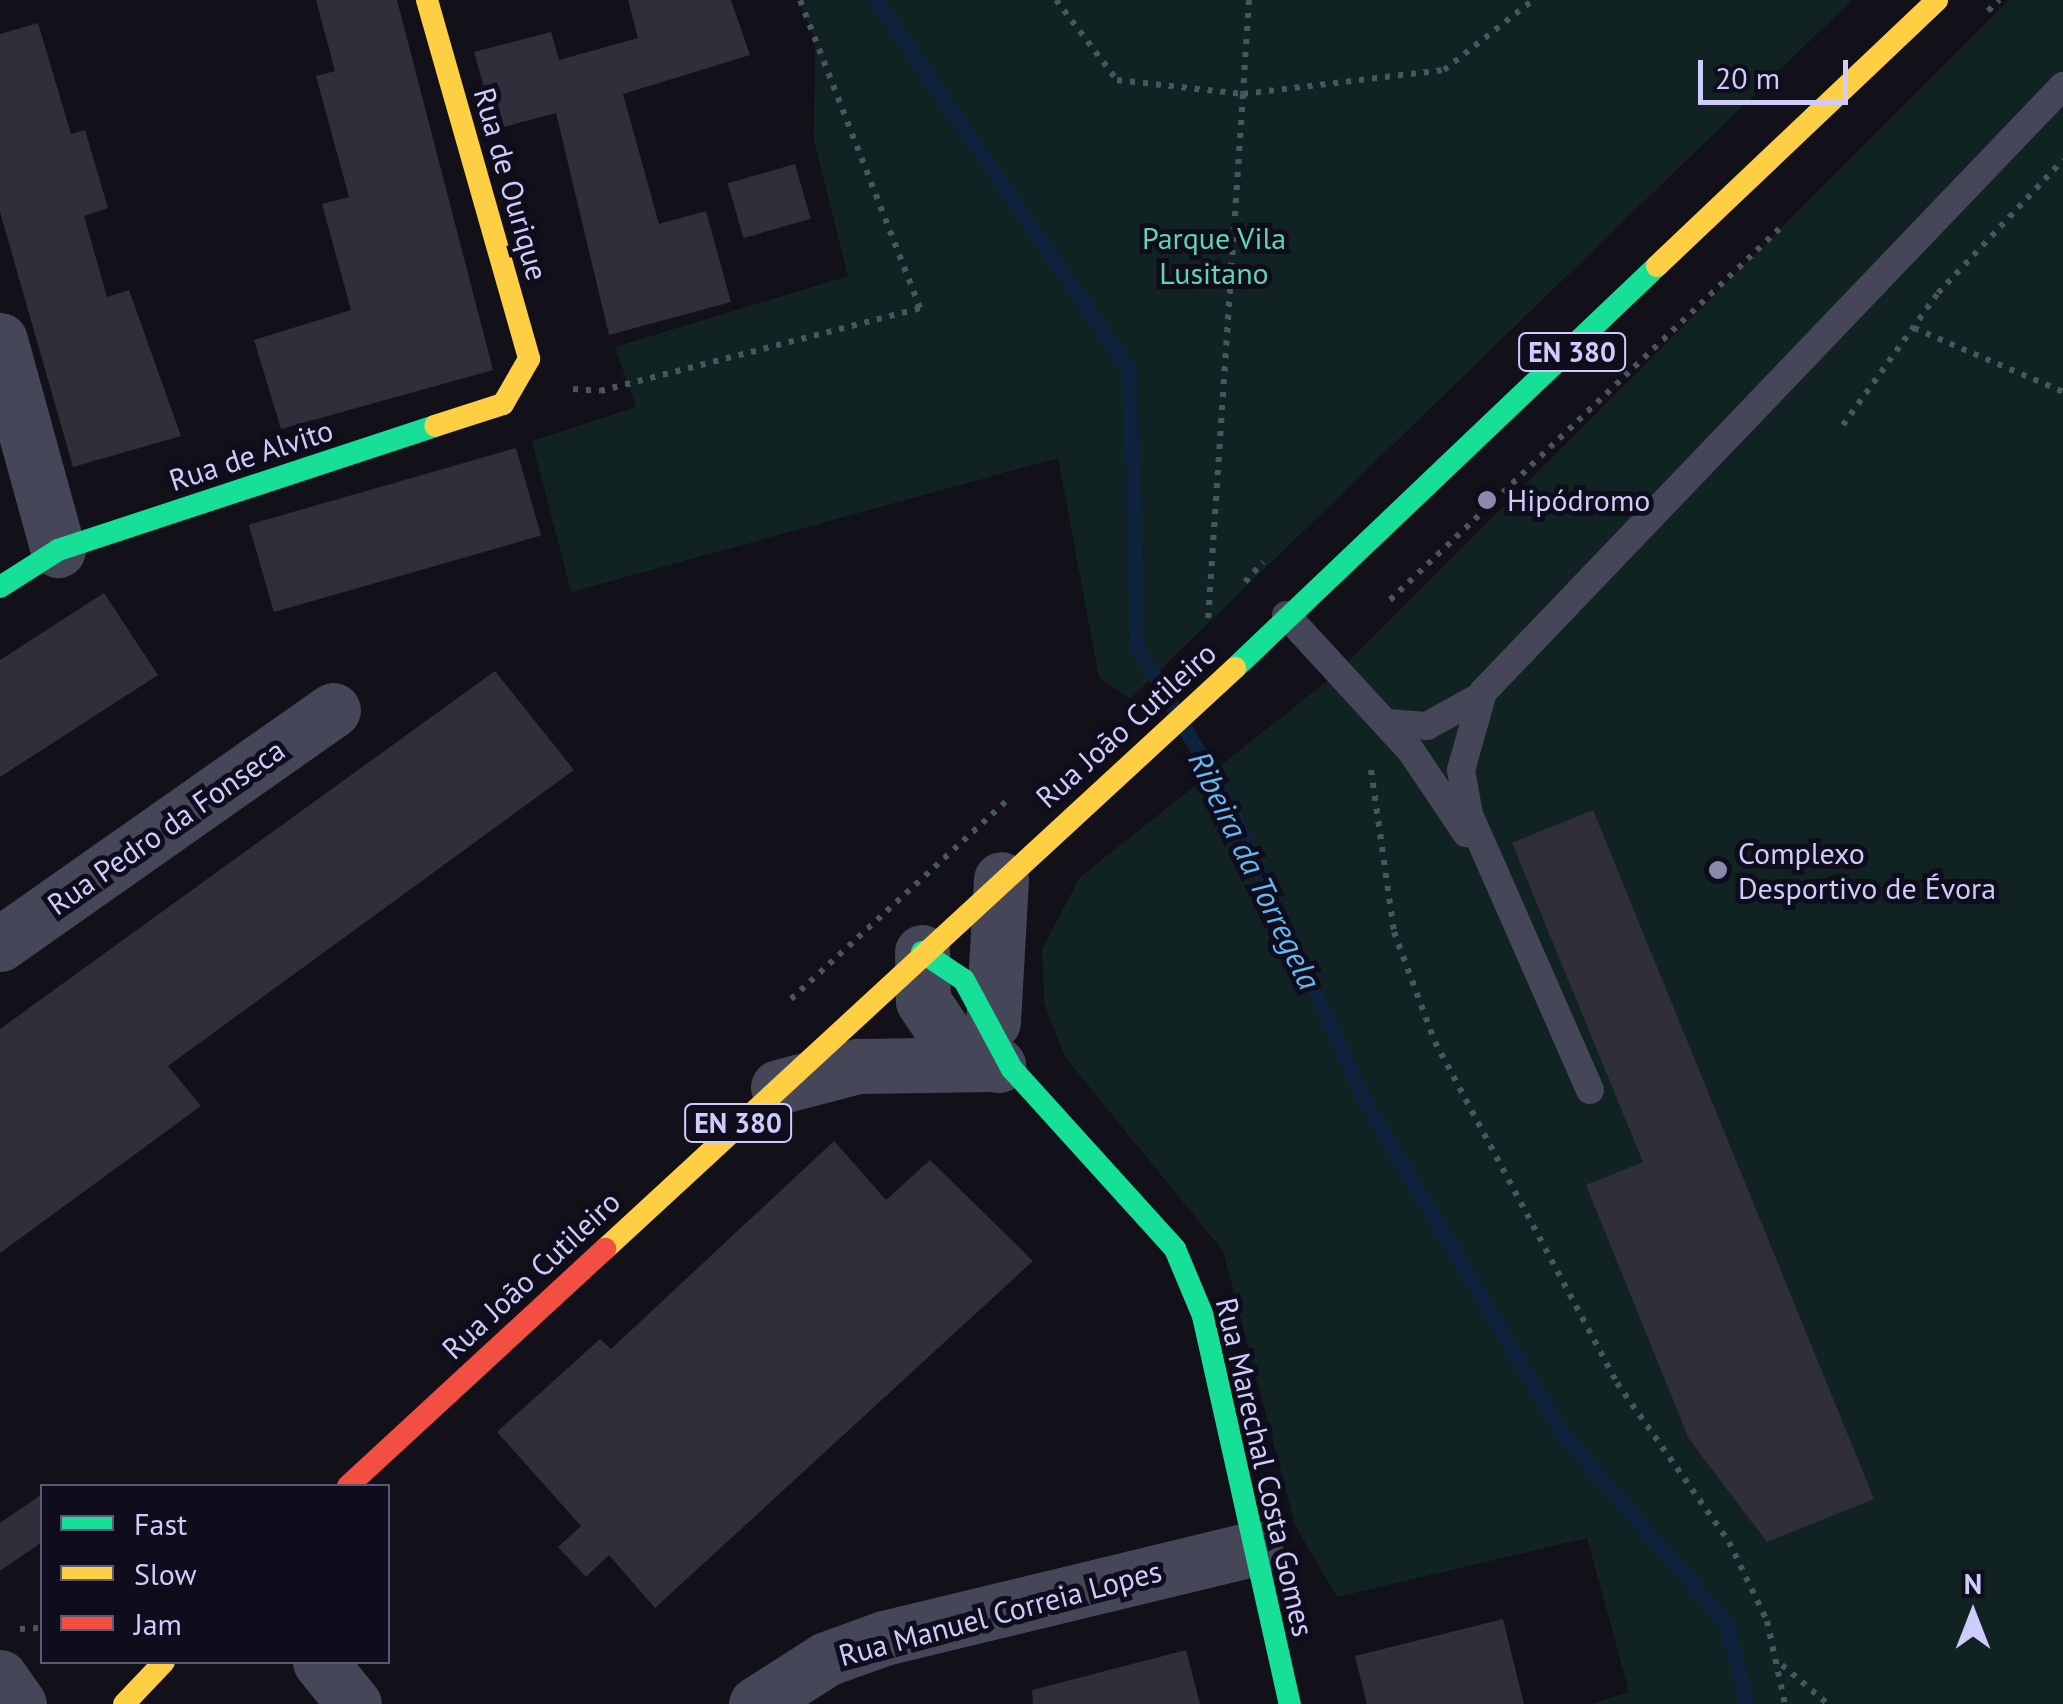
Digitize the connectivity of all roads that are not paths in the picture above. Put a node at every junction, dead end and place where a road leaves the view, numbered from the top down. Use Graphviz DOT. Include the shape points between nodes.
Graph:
graph roads {
  1 [pos="427,0"];
  2 [pos="1937,0"];
  3 [pos="2063,86"];
  4 [pos="0,340"];
  5 [pos="522,386"];
  6 [pos="58,550"];
  7 [pos="0,587"];
  8 [pos="1286,615"];
  9 [pos="1483,692"];
  10 [pos="333,710"];
  11 [pos="1386,724"];
  12 [pos="1484,860"];
  13 [pos="1000,878"];
  14 [pos="0,944"];
  15 [pos="922,952"];
  16 [pos="999,1052"];
  17 [pos="778,1086"];
  18 [pos="1590,1090"];
  19 [pos="350,1484"];
  20 [pos="1255,1548"];
  21 [pos="162,1664"];
  22 [pos="322,1664"];
  23 [pos="0,1677"];
  24 [pos="19,1704"];
  25 [pos="124,1704"];
  26 [pos="354,1704"];
  27 [pos="756,1704"];
  28 [pos="1290,1704"];
  1 -- 5 [label="main road, Rua de Ourique" via="529,358"];
  2 -- 8 [label="main road, Rua João Cutileiro / EN 380"];
  3 -- 9 [label="lane"];
  4 -- 6 [label="street"];
  5 -- 6 [label="main road, Rua de Alvito" via="503,404"];
  6 -- 7 [label="main road, Rua de Alvito"];
  8 -- 11 [label="lane"];
  8 -- 13 [label="main road, Rua João Cutileiro / EN 380"];
  9 -- 11 [label="lane" via="1460,715 1426,726"];
  9 -- 12 [label="lane" via="1461,770"];
  10 -- 14 [label="street, Rua Pedro da Fonseca"];
  11 -- 12 [label="lane"];
  12 -- 18 [label="lane"];
  13 -- 15 [label="main road, Rua João Cutileiro / EN 380"];
  13 -- 16 [label="street"];
  15 -- 16 [label="street" via="924,1001 950,1041"];
  15 -- 17 [label="main road, Rua João Cutileiro / EN 380"];
  16 -- 17 [label="street" via="858,1066"];
  16 -- 20 [label="main road, Rua Marechal Costa Gomes" via="1175,1249 1203,1316"];
  17 -- 19 [label="main road, Rua João Cutileiro / EN 380"];
  20 -- 27 [label="street, Rua Manuel Correia Lopes" via="884,1638 826,1658"];
  20 -- 28 [label="main road, Rua Marechal Costa Gomes"];
  21 -- 25 [label="main road"];
  22 -- 26 [label="street"];
  23 -- 24 [label="street"];
}
